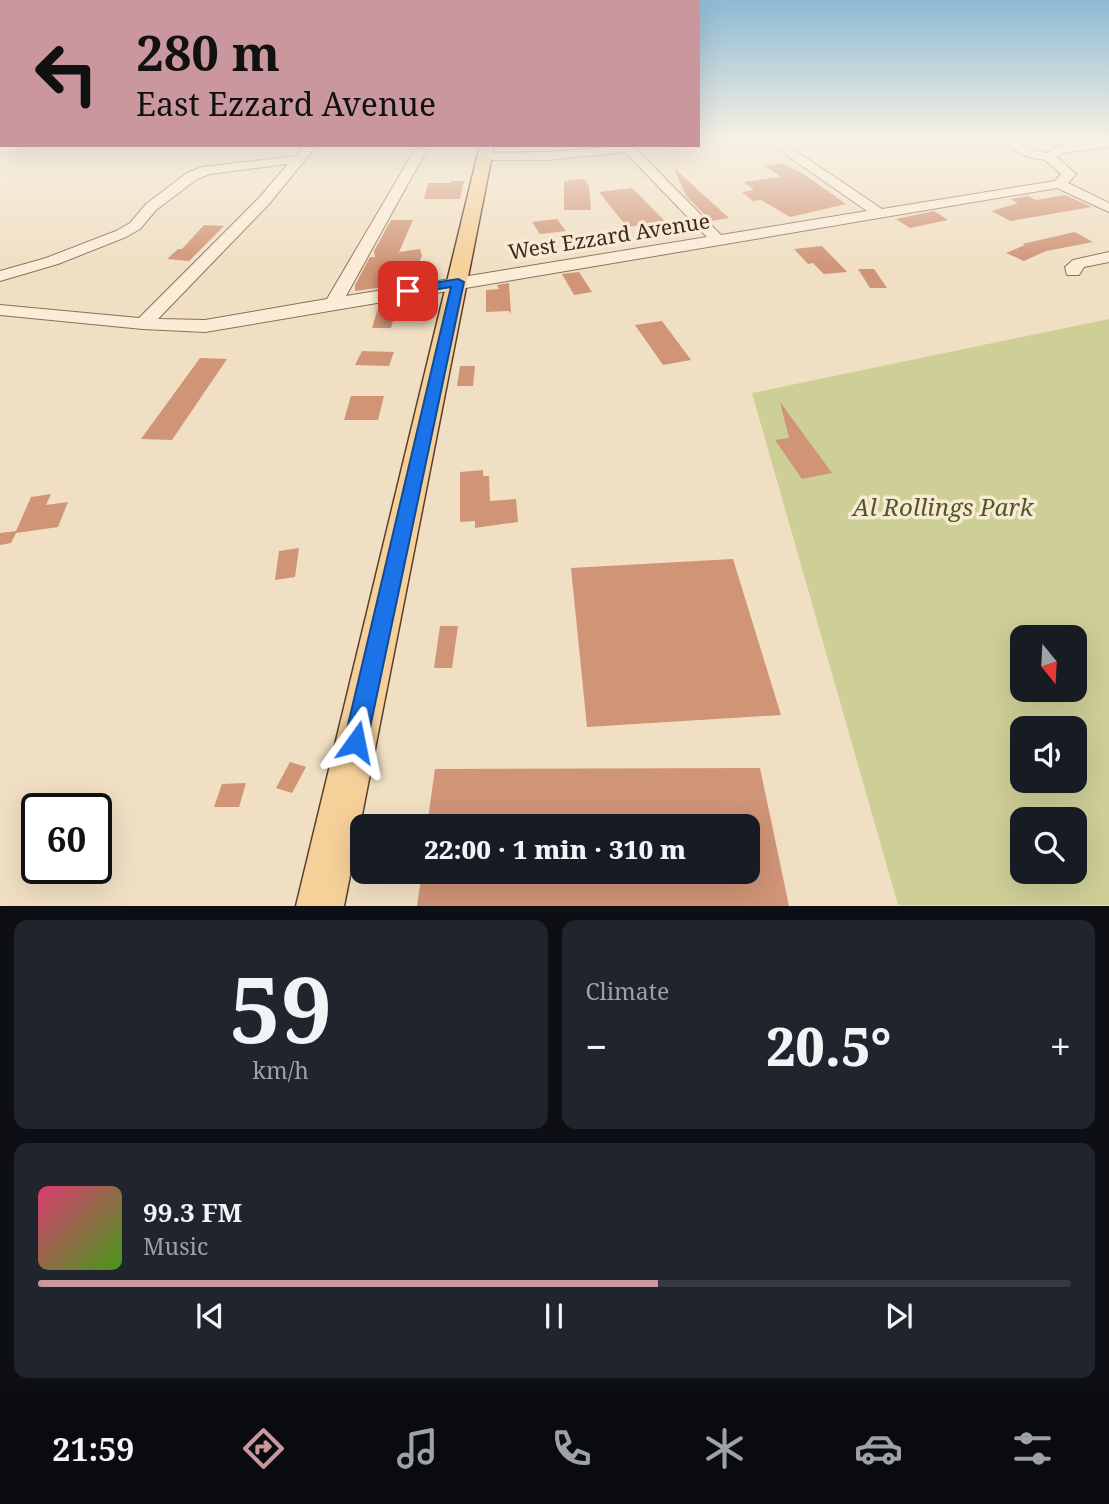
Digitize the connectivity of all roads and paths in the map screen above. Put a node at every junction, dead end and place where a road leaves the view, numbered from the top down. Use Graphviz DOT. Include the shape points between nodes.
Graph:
graph roads {
  1 [pos="184,182"];
  2 [pos="279,182"];
  3 [pos="402,182"];
  4 [pos="479,182"];
  5 [pos="660,182"];
  6 [pos="834,182"];
  7 [pos="1059,184"];
  8 [pos="1109,208"];
  9 [pos="879,213"];
  10 [pos="718,240"];
  11 [pos="1109,257"];
  12 [pos="1073,272"];
  13 [pos="0,276"];
  14 [pos="458,282"];
  15 [pos="333,303"];
  16 [pos="0,310"];
  17 [pos="143,324"];
  18 [pos="320,905"];
  1 -- 13 [label="street" via="121,234"];
  2 -- 17 [label="street"];
  3 -- 15 [label="street"];
  4 -- 14 [label="main road"];
  5 -- 10 [label="street"];
  6 -- 9 [label="street"];
  7 -- 8 [label="street"];
  7 -- 9 [label="street, West Ezzard Avenue"];
  9 -- 10 [label="street, West Ezzard Avenue"];
  10 -- 14 [label="street, West Ezzard Avenue"];
  11 -- 12 [label="street" via="1079,263"];
  14 -- 15 [label="street"];
  14 -- 18 [label="main road"];
  15 -- 17 [label="street" via="205,327"];
  16 -- 17 [label="street"];
}
